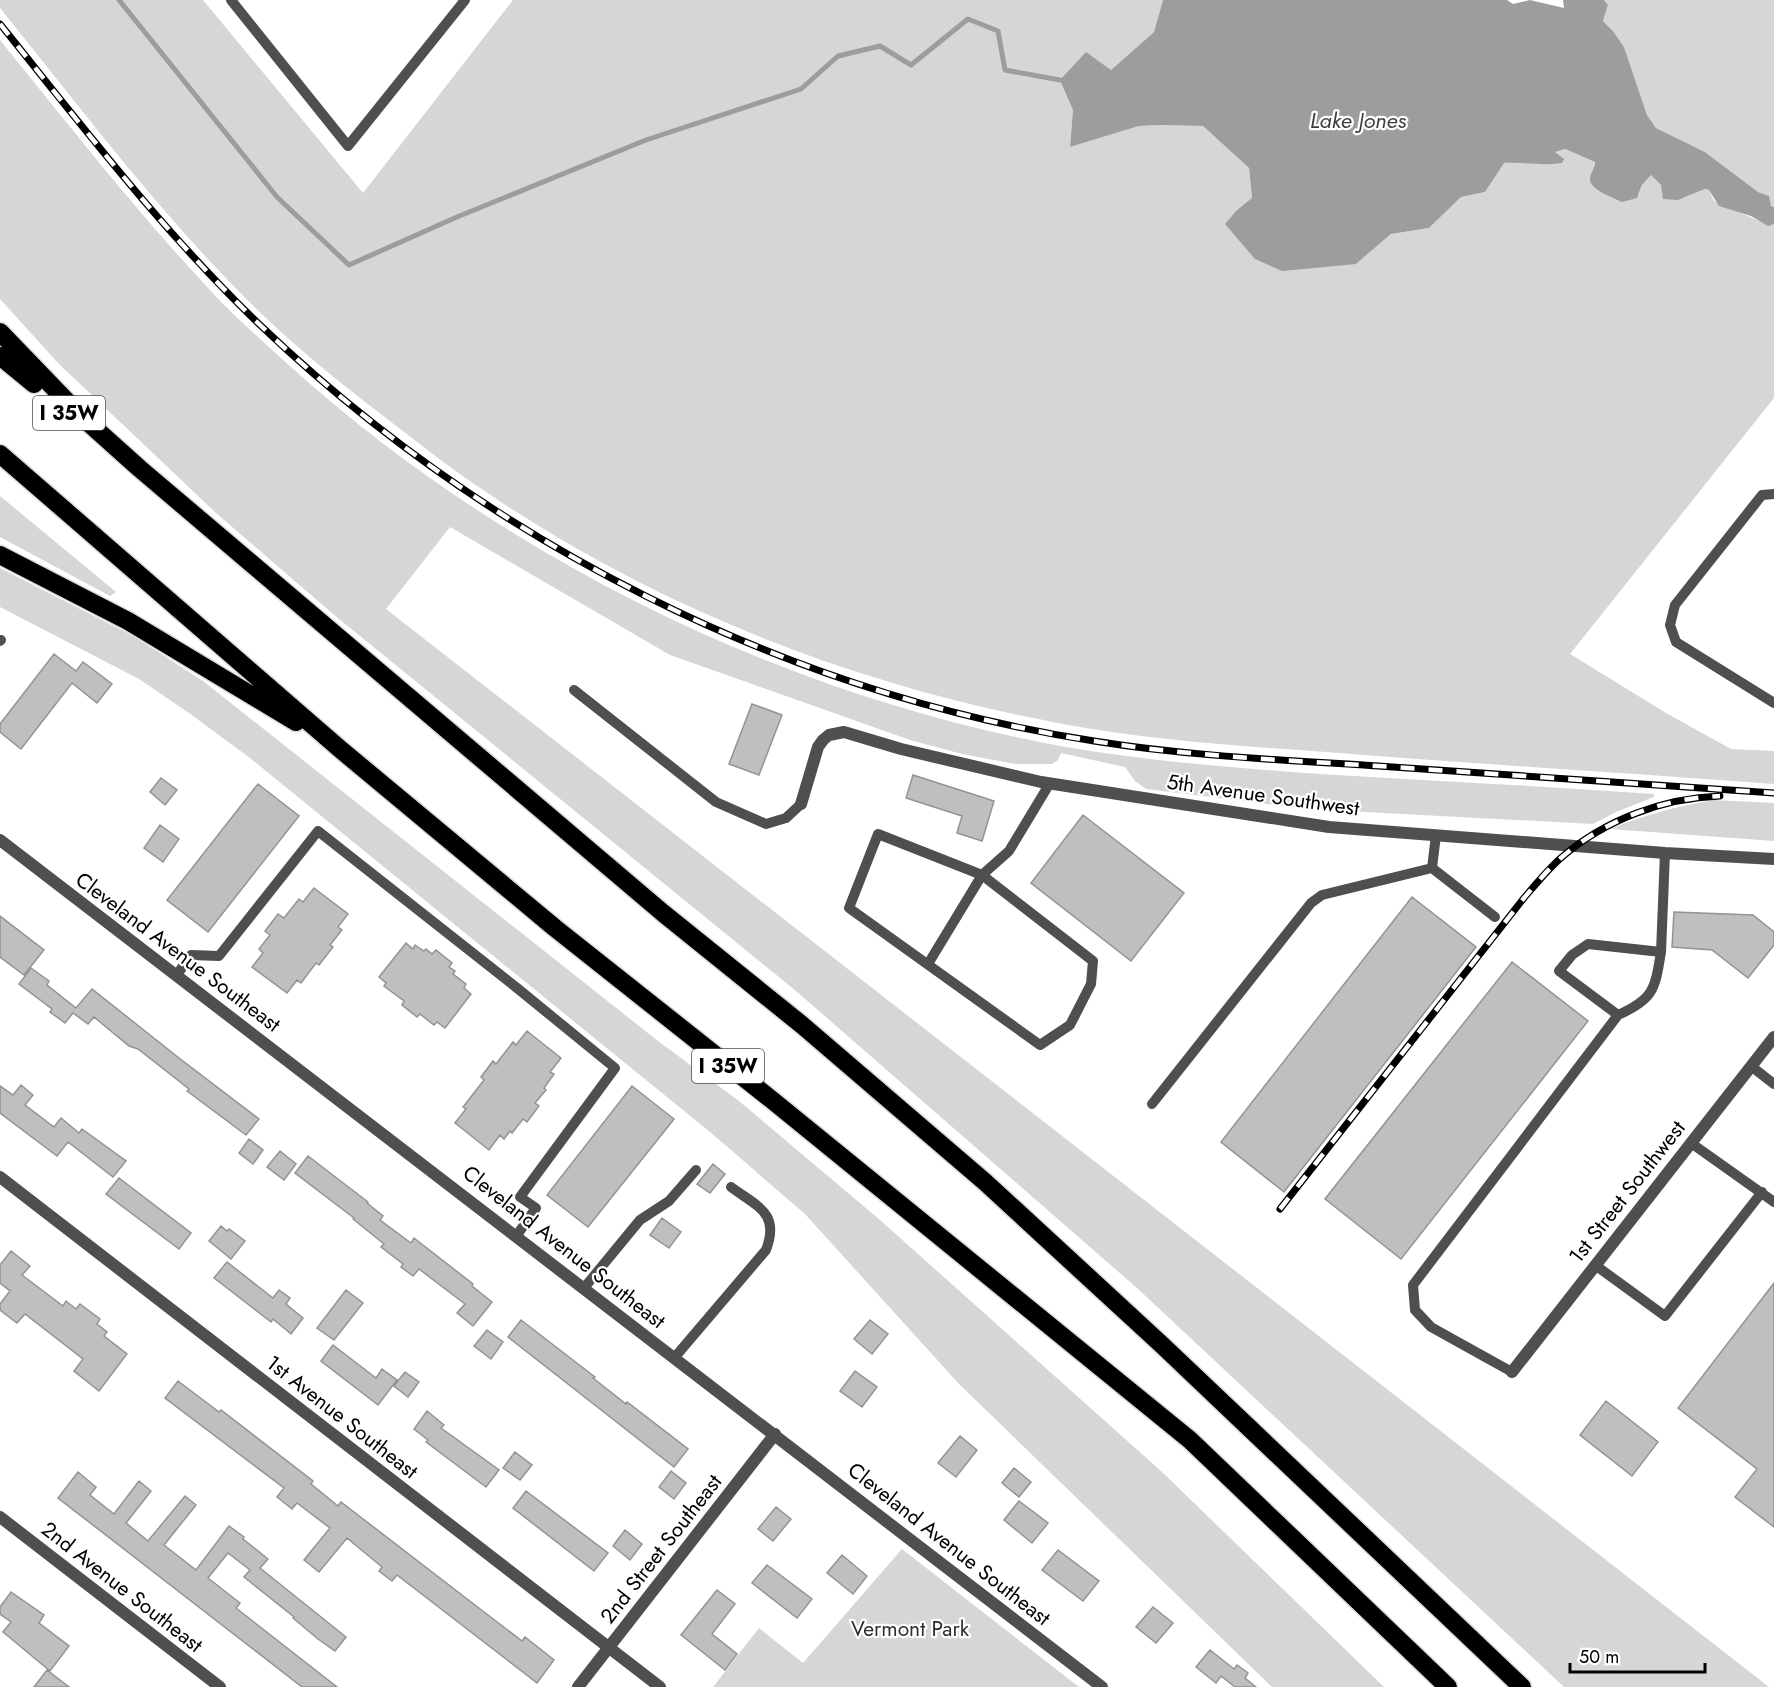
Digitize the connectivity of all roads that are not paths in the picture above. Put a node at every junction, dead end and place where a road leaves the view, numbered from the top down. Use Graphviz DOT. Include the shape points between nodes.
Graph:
graph roads {
  1 [pos="231,0"];
  2 [pos="465,0"];
  3 [pos="0,332"];
  4 [pos="0,356"];
  5 [pos="0,454"];
  6 [pos="139,468"];
  7 [pos="1774,494"];
  8 [pos="0,555"];
  9 [pos="574,690"];
  10 [pos="1774,703"];
  11 [pos="340,749"];
  12 [pos="1050,783"];
  13 [pos="801,804"];
  14 [pos="1436,835"];
  15 [pos="0,840"];
  16 [pos="1665,853"];
  17 [pos="1774,859"];
  18 [pos="1432,868"];
  19 [pos="982,875"];
  20 [pos="1495,917"];
  21 [pos="1660,952"];
  22 [pos="927,964"];
  23 [pos="177,976"];
  24 [pos="1618,1015"];
  25 [pos="1774,1037"];
  26 [pos="1751,1066"];
  27 [pos="1774,1084"];
  28 [pos="1152,1104"];
  29 [pos="1691,1143"];
  30 [pos="696,1170"];
  31 [pos="0,1177"];
  32 [pos="731,1187"];
  33 [pos="1762,1192"];
  34 [pos="1774,1202"];
  35 [pos="517,1235"];
  36 [pos="1595,1265"];
  37 [pos="584,1288"];
  38 [pos="675,1357"];
  39 [pos="1512,1372"];
  40 [pos="775,1434"];
  41 [pos="0,1517"];
  42 [pos="609,1648"];
  43 [pos="220,1687"];
  44 [pos="578,1687"];
  45 [pos="660,1687"];
  46 [pos="1102,1687"];
  47 [pos="1448,1687"];
  48 [pos="1522,1687"];
  1 -- 2 [label="lane" via="348,146"];
  3 -- 6 [label="highway" via="81,416"];
  4 -- 6 [label="highway, I 35W"];
  5 -- 11 [label="highway, I 35W"];
  6 -- 48 [label="highway, I 35W" via="976,1175 1162,1345"];
  7 -- 10 [label="lane" via="1762,495 1696,578 1675,605 1670,625 1676,642"];
  8 -- 11 [label="highway" via="128,621"];
  9 -- 13 [label="lane" via="717,802 766,824 786,818"];
  11 -- 47 [label="highway, I 35W" via="555,928 1190,1440"];
  12 -- 13 [label="street, 5th Avenue Southwest" via="835,733 823,740 816,751"];
  12 -- 14 [label="street, 5th Avenue Southwest" via="1329,827"];
  12 -- 19 [label="lane" via="1009,851"];
  14 -- 16 [label="street, 5th Avenue Southwest"];
  14 -- 18 [label="lane"];
  15 -- 23 [label="street, Cleveland Avenue Southeast"];
  16 -- 17 [label="street, 5th Avenue Southwest"];
  16 -- 21 [label="lane"];
  18 -- 20 [label="lane"];
  18 -- 28 [label="lane" via="1322,895 1311,903"];
  19 -- 22 [label="lane"];
  19 -- 22 [label="lane" via="878,834 849,908"];
  19 -- 22 [label="lane" via="1093,961 1091,984 1070,1025 1040,1045"];
  21 -- 24 [label="lane" via="1650,996"];
  21 -- 24 [label="lane" via="1588,944 1559,971"];
  23 -- 35 [label="street, Cleveland Avenue Southeast"];
  23 -- 35 [label="lane" via="191,955 219,956 318,831 615,1068 520,1197 536,1208"];
  24 -- 39 [label="lane" via="1413,1284 1415,1310 1431,1327"];
  25 -- 26 [label="street, 1st Street Southwest"];
  26 -- 27 [label="lane"];
  26 -- 29 [label="street, 1st Street Southwest"];
  29 -- 33 [label="lane"];
  29 -- 36 [label="street, 1st Street Southwest"];
  30 -- 37 [label="lane" via="669,1201 640,1220"];
  31 -- 42 [label="street, 1st Avenue Southeast"];
  32 -- 38 [label="lane" via="770,1220 772,1234 766,1250"];
  33 -- 34 [label="lane"];
  33 -- 36 [label="lane" via="1665,1316"];
  35 -- 37 [label="street, Cleveland Avenue Southeast"];
  36 -- 39 [label="street, 1st Street Southwest"];
  37 -- 38 [label="street, Cleveland Avenue Southeast"];
  38 -- 40 [label="street, Cleveland Avenue Southeast"];
  40 -- 42 [label="street, 2nd Street Southeast"];
  40 -- 46 [label="street, Cleveland Avenue Southeast"];
  41 -- 43 [label="street, 2nd Avenue Southeast"];
  42 -- 44 [label="street, 2nd Street Southeast"];
  42 -- 45 [label="street, 1st Avenue Southeast"];
}
